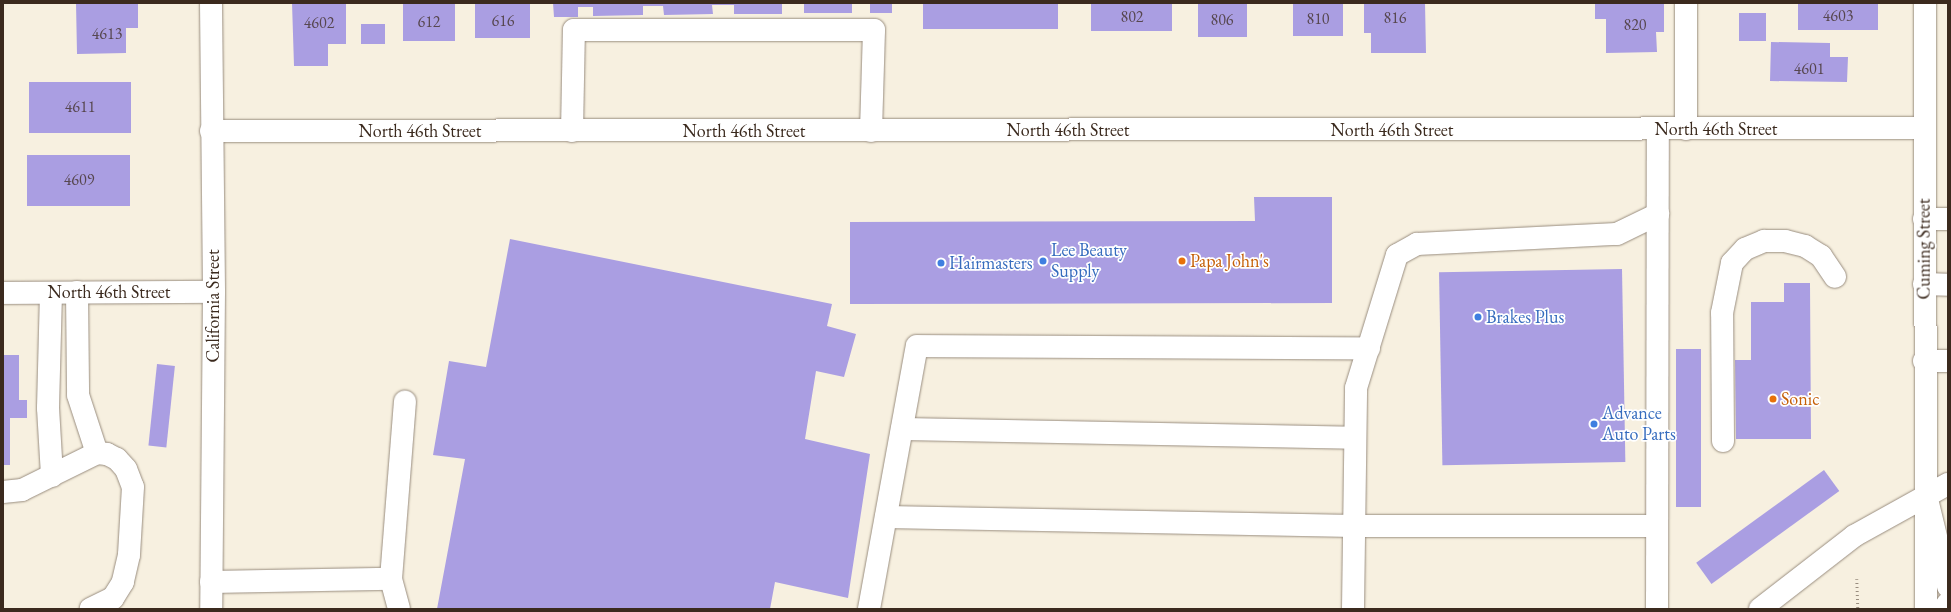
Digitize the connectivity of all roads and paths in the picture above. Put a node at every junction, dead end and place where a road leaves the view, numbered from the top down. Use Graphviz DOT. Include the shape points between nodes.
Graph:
graph roads {
  1 [pos="211,3"];
  2 [pos="1686,3"];
  3 [pos="1925,3"];
  4 [pos="1924,128"];
  5 [pos="1658,129"];
  6 [pos="1686,129"];
  7 [pos="211,131"];
  8 [pos="572,131"];
  9 [pos="871,131"];
  10 [pos="1658,214"];
  11 [pos="1924,219"];
  12 [pos="1948,219"];
  13 [pos="1836,277"];
  14 [pos="1924,284"];
  15 [pos="1948,285"];
  16 [pos="77,292"];
  17 [pos="214,292"];
  18 [pos="3,293"];
  19 [pos="50,293"];
  20 [pos="1369,348"];
  21 [pos="1924,361"];
  22 [pos="1948,361"];
  23 [pos="405,402"];
  24 [pos="902,429"];
  25 [pos="1355,438"];
  26 [pos="1723,441"];
  27 [pos="97,453"];
  28 [pos="52,476"];
  29 [pos="1948,484"];
  30 [pos="3,492"];
  31 [pos="1926,495"];
  32 [pos="886,517"];
  33 [pos="1354,526"];
  34 [pos="1657,526"];
  35 [pos="1856,579"];
  36 [pos="391,580"];
  37 [pos="211,582"];
  38 [pos="1948,586"];
  39 [pos="1948,603"];
  40 [pos="90,609"];
  41 [pos="211,609"];
  42 [pos="399,609"];
  43 [pos="869,609"];
  44 [pos="1353,609"];
  45 [pos="1657,609"];
  46 [pos="1760,609"];
  47 [pos="1858,609"];
  48 [pos="1926,609"];
  49 [pos="1944,609"];
  1 -- 7 [label="street, California Street"];
  2 -- 6 [label="street"];
  3 -- 4 [label="street, Cuming Street"];
  4 -- 6 [label="street, North 46th Street"];
  4 -- 11 [label="street, Cuming Street"];
  5 -- 6 [label="street, North 46th Street"];
  5 -- 9 [label="street, North 46th Street"];
  5 -- 10 [label="street"];
  7 -- 8 [label="street, North 46th Street"];
  7 -- 17 [label="street, California Street"];
  8 -- 9 [label="street, North 46th Street"];
  8 -- 9 [label="street" via="574,30 874,30"];
  10 -- 20 [label="street" via="1617,234 1417,244 1397,255"];
  10 -- 34 [label="street"];
  11 -- 12 [label="street"];
  11 -- 14 [label="street, Cuming Street"];
  13 -- 26 [label="street" via="1821,256 1805,246 1785,241 1764,241 1745,249 1732,263 1722,313"];
  14 -- 15 [label="street"];
  14 -- 21 [label="street, Cuming Street"];
  16 -- 17 [label="street, North 46th Street"];
  16 -- 19 [label="street, North 46th Street"];
  16 -- 27 [label="street" via="78,395"];
  17 -- 37 [label="street, California Street"];
  18 -- 19 [label="street, North 46th Street"];
  19 -- 28 [label="street" via="48,408"];
  20 -- 24 [label="street" via="917,346"];
  20 -- 25 [label="street" via="1356,388"];
  21 -- 22 [label="street"];
  21 -- 31 [label="street, Cuming Street"];
  23 -- 36 [label="street"];
  24 -- 25 [label="street"];
  24 -- 32 [label="street"];
  25 -- 33 [label="street"];
  27 -- 28 [label="street"];
  27 -- 40 [label="street" via="117,459 126,469 133,487 126,574 120,591 104,604"];
  28 -- 30 [label="street" via="22,490"];
  29 -- 31 [label="street"];
  31 -- 38 [label="street, Cuming Street"];
  31 -- 46 [label="street" via="1854,536"];
  31 -- 48 [label="street, Cuming Street"];
  32 -- 33 [label="street"];
  32 -- 43 [label="street"];
  33 -- 34 [label="street"];
  33 -- 44 [label="street"];
  34 -- 45 [label="street"];
  35 -- 47 [label="path"];
  36 -- 37 [label="street"];
  36 -- 42 [label="street"];
  37 -- 41 [label="street, California Street"];
  39 -- 49 [label="street"];
}
